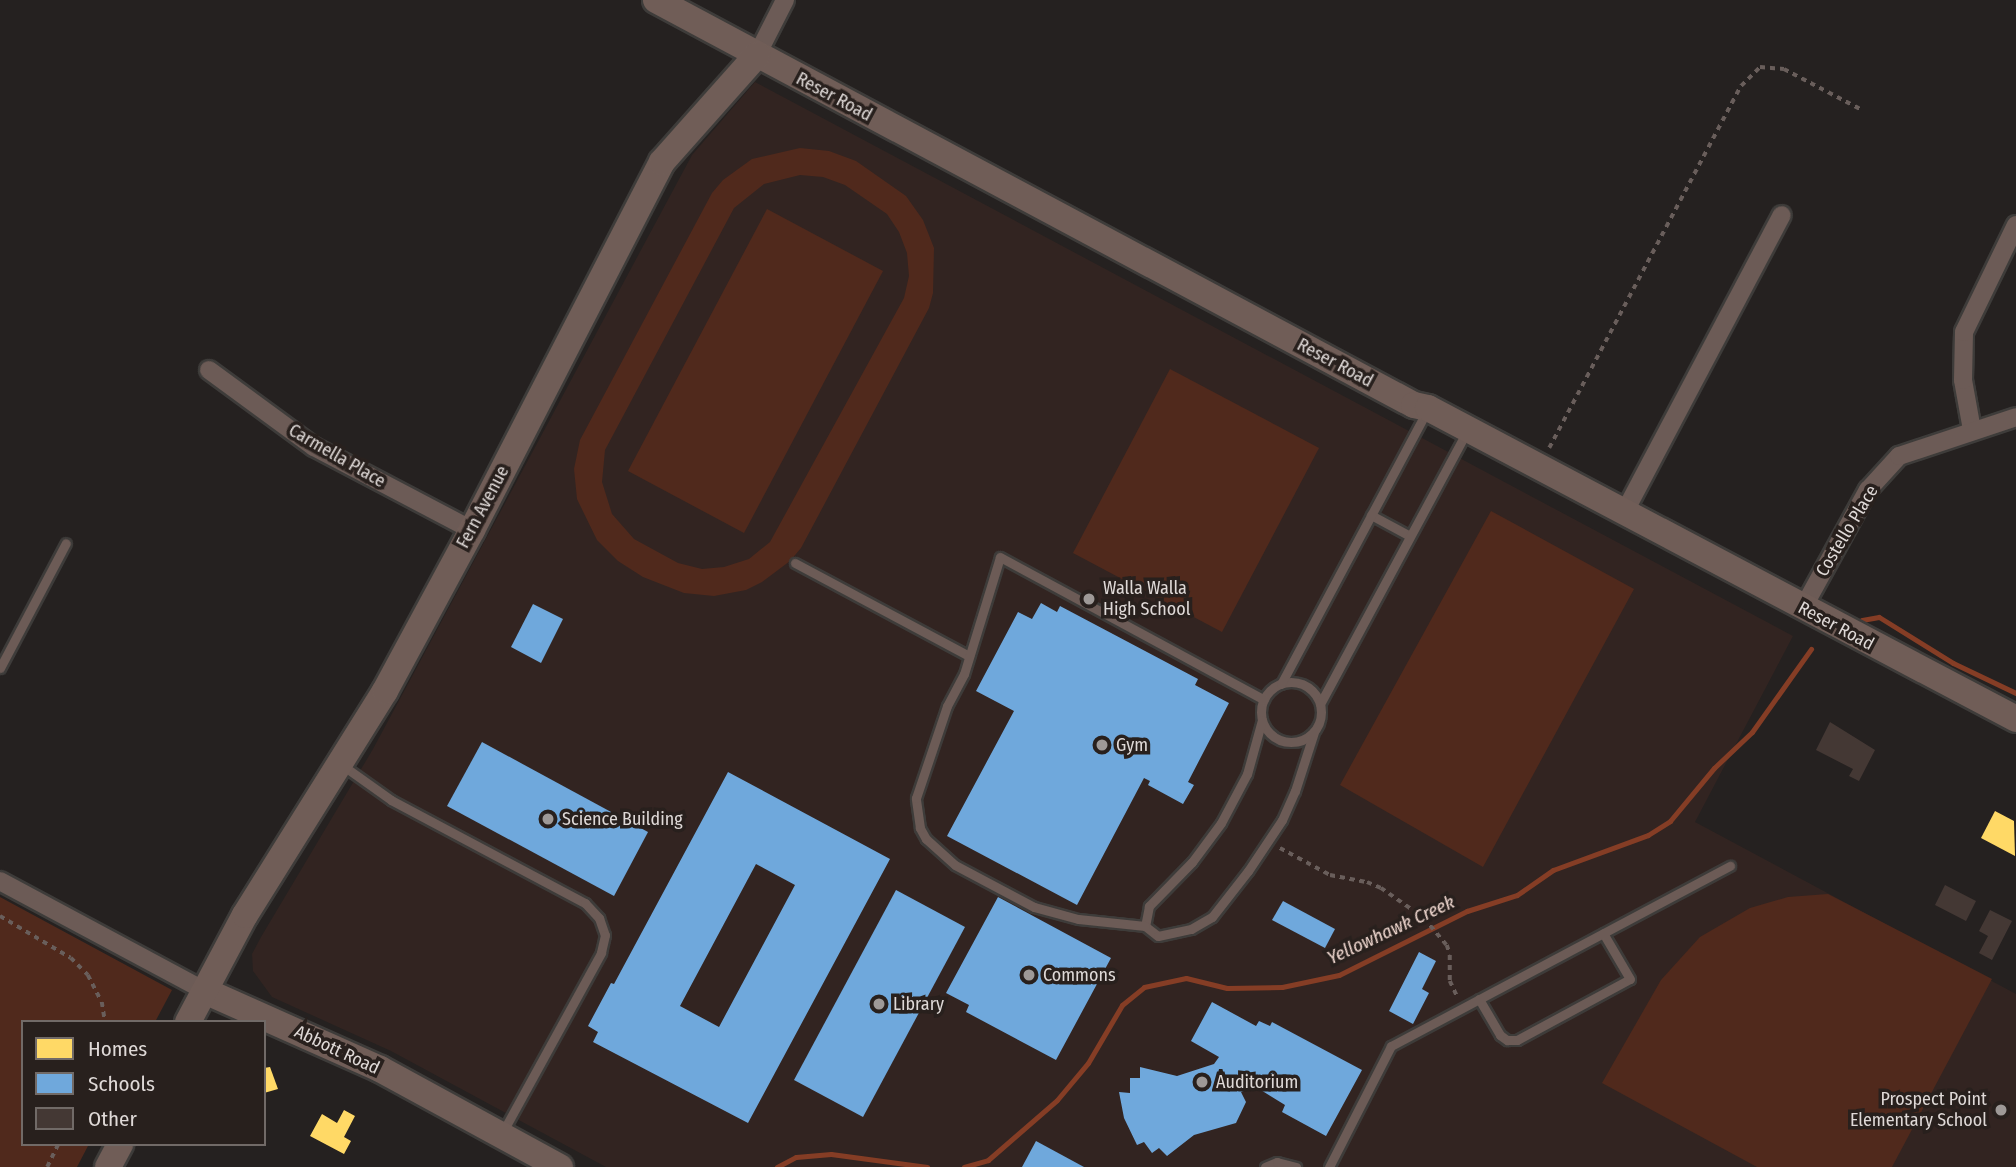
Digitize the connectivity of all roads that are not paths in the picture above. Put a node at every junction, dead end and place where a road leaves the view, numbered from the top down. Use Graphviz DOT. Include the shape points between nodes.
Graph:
graph roads {
  1 [pos="656,0"];
  2 [pos="785,0"];
  3 [pos="757,55"];
  4 [pos="1782,215"];
  5 [pos="2016,225"];
  6 [pos="209,370"];
  7 [pos="1429,408"];
  8 [pos="2016,417"];
  9 [pos="1468,429"];
  10 [pos="1972,430"];
  11 [pos="1624,513"];
  12 [pos="1371,515"];
  13 [pos="472,530"];
  14 [pos="1410,536"];
  15 [pos="66,543"];
  16 [pos="795,563"];
  17 [pos="1803,608"];
  18 [pos="970,656"];
  19 [pos="0,668"];
  20 [pos="1281,684"];
  21 [pos="1264,700"];
  22 [pos="1320,704"];
  23 [pos="2016,719"];
  24 [pos="1262,720"];
  25 [pos="1314,732"];
  26 [pos="341,764"];
  27 [pos="1730,866"];
  28 [pos="0,881"];
  29 [pos="1145,926"];
  30 [pos="1603,933"];
  31 [pos="205,990"];
  32 [pos="1479,999"];
  33 [pos="189,1020"];
  34 [pos="501,1135"];
  35 [pos="119,1146"];
  36 [pos="108,1167"];
  37 [pos="560,1167"];
  38 [pos="1265,1167"];
  39 [pos="1296,1167"];
  40 [pos="1329,1167"];
  1 -- 3 [label="main road, Reser Road"];
  2 -- 3 [label="street, Fern Avenue"];
  3 -- 7 [label="main road, Reser Road" via="1413,405"];
  3 -- 13 [label="main road, Fern Avenue" via="662,162"];
  4 -- 11 [label="street"];
  5 -- 10 [label="street" via="1964,332 1963,380"];
  6 -- 13 [label="street, Carmella Place" via="314,447"];
  7 -- 9 [label="main road, Reser Road"];
  7 -- 12 [label="lane"];
  8 -- 10 [label="street, Costello Place"];
  9 -- 11 [label="main road, Reser Road"];
  9 -- 14 [label="lane"];
  10 -- 17 [label="street, Costello Place" via="1899,456 1868,490"];
  11 -- 17 [label="main road, Reser Road"];
  12 -- 14 [label="lane"];
  12 -- 20 [label="lane"];
  13 -- 26 [label="main road, Fern Avenue"];
  14 -- 22 [label="lane"];
  15 -- 19 [label="lane"];
  16 -- 18 [label="lane"];
  17 -- 23 [label="main road, Reser Road"];
  18 -- 21 [label="lane" via="1000,557"];
  18 -- 29 [label="lane" via="947,706 916,798 926,839 956,865 1034,907 1078,919"];
  20 -- 21 [label="lane"];
  20 -- 22 [label="lane" via="1308,687"];
  21 -- 24 [label="lane"];
  22 -- 25 [label="lane" via="1321,717"];
  24 -- 25 [label="lane" via="1269,732 1283,741 1300,741"];
  24 -- 29 [label="lane" via="1247,774 1221,823 1192,862 1149,906"];
  25 -- 29 [label="lane" via="1295,791 1268,842 1212,917 1191,929 1158,936"];
  26 -- 31 [label="main road, Fern Avenue" via="245,915"];
  26 -- 34 [label="lane" via="391,800 585,903 600,918 604,935 601,953"];
  27 -- 30 [label="lane"];
  28 -- 31 [label="street, Abbott Road"];
  30 -- 32 [label="lane"];
  30 -- 32 [label="lane" via="1630,979 1528,1034 1512,1041 1503,1038"];
  31 -- 33 [label="main road, Fern Avenue"];
  31 -- 34 [label="main road, Abbott Road" via="380,1069"];
  32 -- 40 [label="lane" via="1391,1046"];
  34 -- 37 [label="main road, Abbott Road"];
  35 -- 36 [label="main road"];
  38 -- 39 [label="lane" via="1277,1163"];
}
